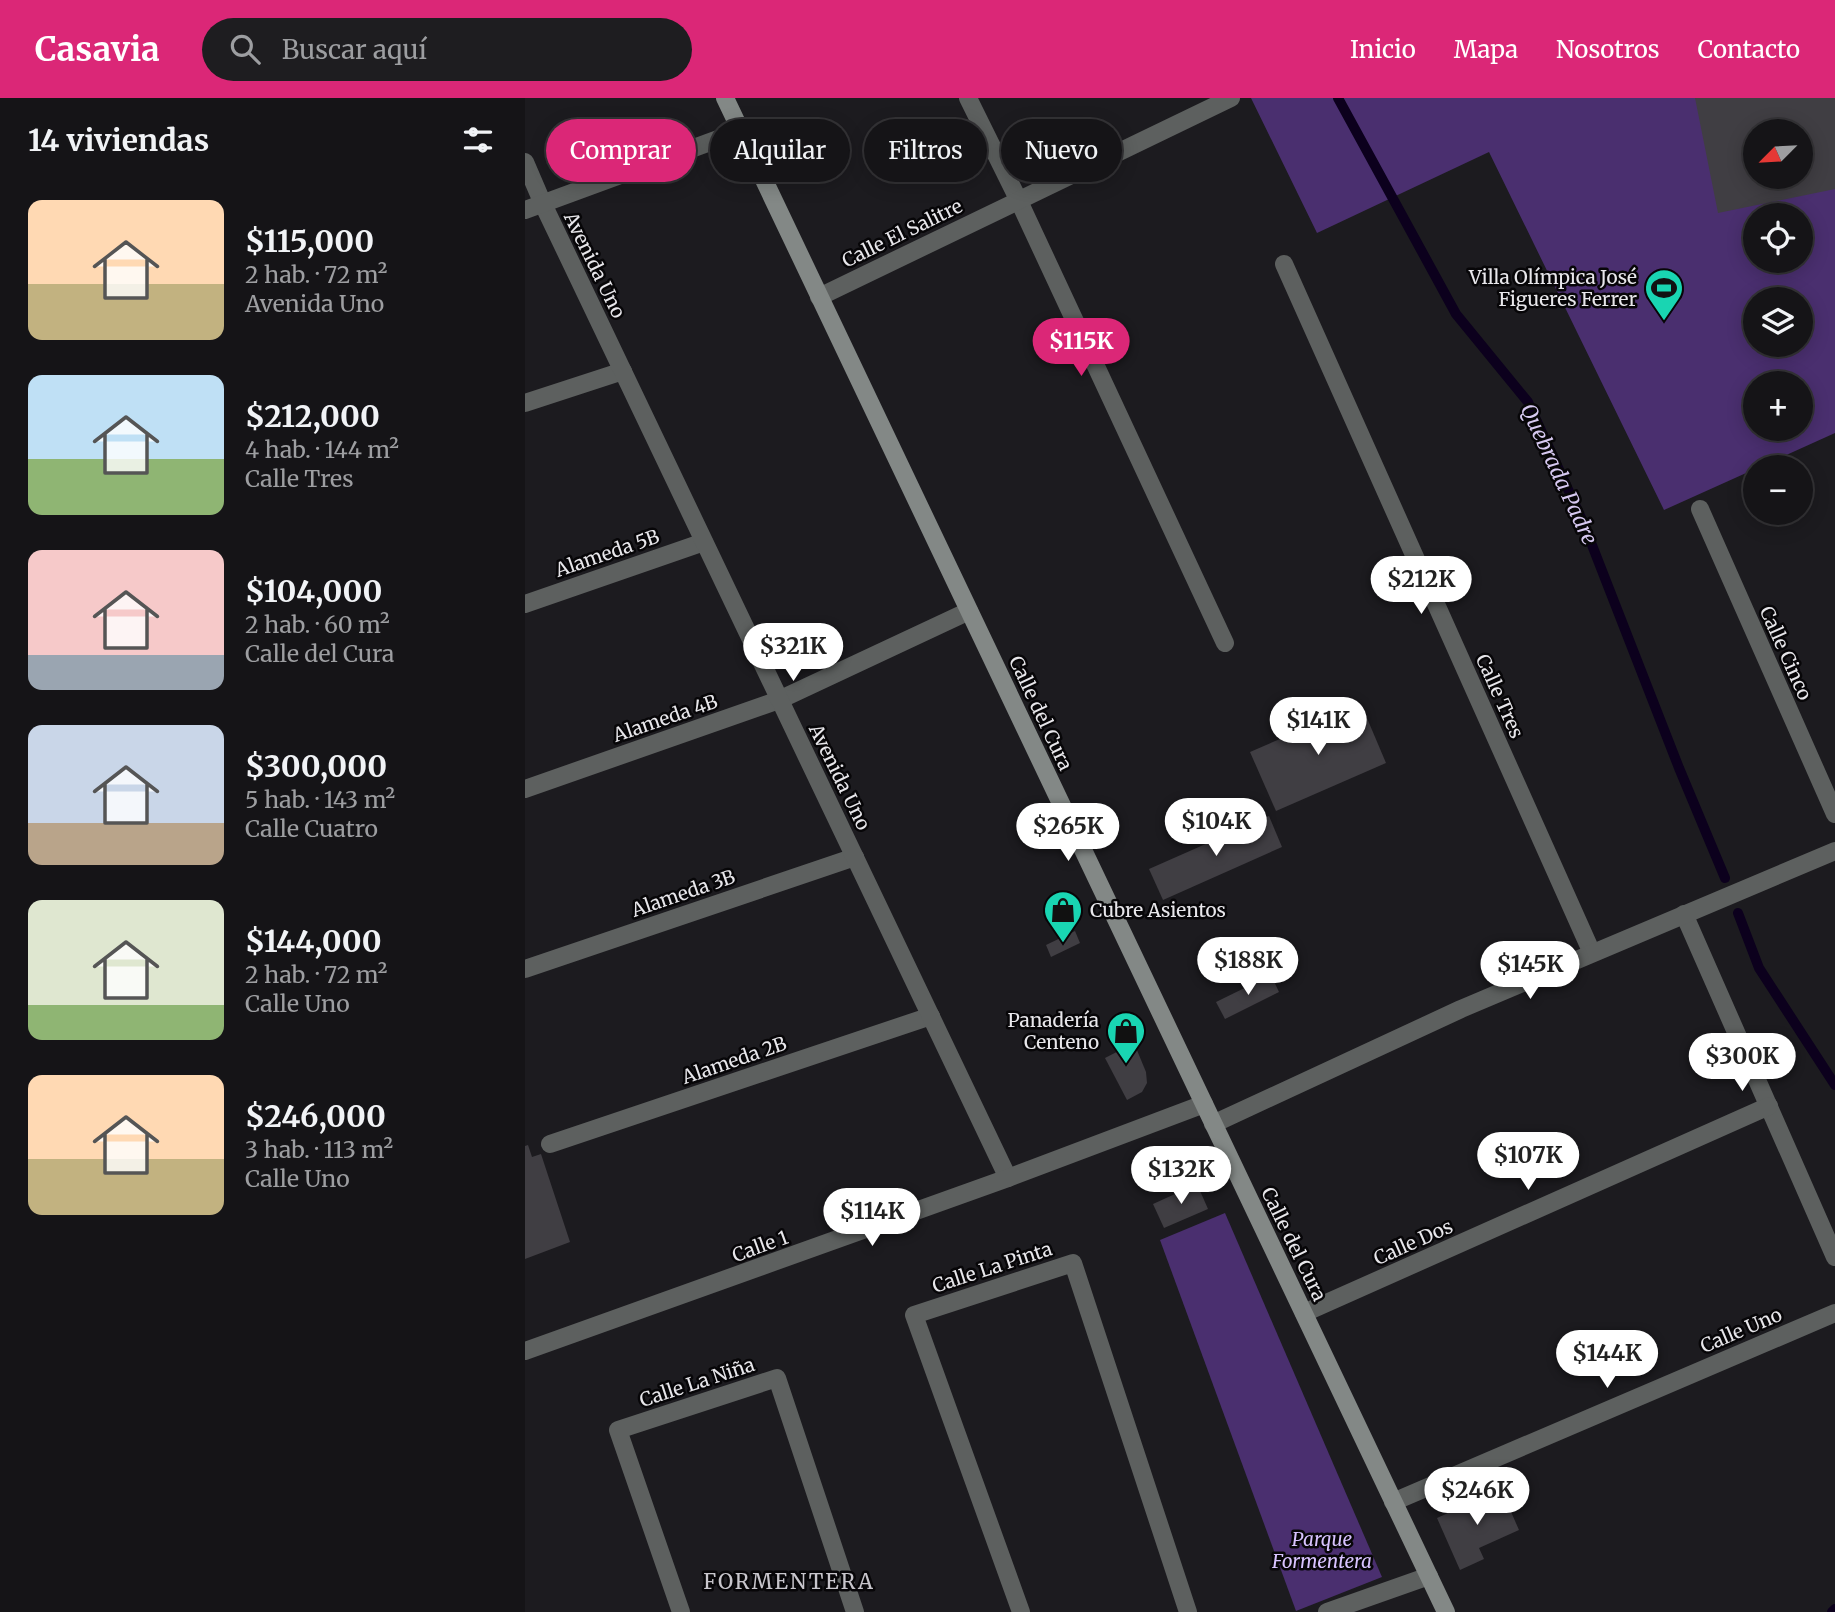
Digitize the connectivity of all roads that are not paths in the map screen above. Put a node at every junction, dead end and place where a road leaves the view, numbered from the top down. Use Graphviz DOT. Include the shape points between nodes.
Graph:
graph roads {
  1 [pos="725,98"];
  2 [pos="968,98"];
  3 [pos="1231,98"];
  4 [pos="735,119"];
  5 [pos="710,142"];
  6 [pos="525,162"];
  7 [pos="764,182"];
  8 [pos="1018,199"];
  9 [pos="543,204"];
  10 [pos="525,210"];
  11 [pos="1284,264"];
  12 [pos="819,297"];
  13 [pos="623,371"];
  14 [pos="525,403"];
  15 [pos="1700,509"];
  16 [pos="704,542"];
  17 [pos="525,604"];
  18 [pos="969,611"];
  19 [pos="1225,643"];
  20 [pos="779,700"];
  21 [pos="525,789"];
  22 [pos="1835,814"];
  23 [pos="1835,852"];
  24 [pos="855,857"];
  25 [pos="1684,914"];
  26 [pos="1592,953"];
  27 [pos="525,969"];
  28 [pos="930,1016"];
  29 [pos="1204,1104"];
  30 [pos="1769,1106"];
  31 [pos="1213,1124"];
  32 [pos="550,1144"];
  33 [pos="1008,1178"];
  34 [pos="1835,1256"];
  35 [pos="1304,1313"];
  36 [pos="1835,1313"];
  37 [pos="525,1351"];
  38 [pos="1393,1502"];
  39 [pos="1429,1576"];
  40 [pos="681,1612"];
  41 [pos="855,1612"];
  42 [pos="1021,1612"];
  43 [pos="1188,1612"];
  44 [pos="1327,1612"];
  45 [pos="1446,1612"];
  1 -- 4 [label="street, Calle del Cura"];
  2 -- 8 [label="street"];
  3 -- 8 [label="street, Calle El Salitre"];
  5 -- 9 [label="street"];
  6 -- 9 [label="street, Avenida Uno"];
  7 -- 12 [label="street, Calle del Cura"];
  8 -- 12 [label="street, Calle El Salitre"];
  8 -- 19 [label="street"];
  9 -- 10 [label="street"];
  9 -- 13 [label="street, Avenida Uno"];
  11 -- 26 [label="street, Calle Tres"];
  12 -- 18 [label="street, Calle del Cura"];
  13 -- 14 [label="street"];
  13 -- 16 [label="street, Avenida Uno"];
  15 -- 22 [label="street, Calle Cinco"];
  16 -- 17 [label="street, Alameda 5B"];
  16 -- 20 [label="street, Avenida Uno"];
  18 -- 20 [label="street, Alameda 4B"];
  18 -- 29 [label="street, Calle del Cura"];
  20 -- 21 [label="street, Alameda 4B"];
  20 -- 24 [label="street, Avenida Uno"];
  23 -- 25 [label="street"];
  24 -- 27 [label="street, Alameda 3B"];
  24 -- 28 [label="street, Avenida Uno"];
  25 -- 26 [label="street"];
  25 -- 30 [label="street"];
  26 -- 31 [label="street"];
  28 -- 32 [label="street, Alameda 2B"];
  28 -- 33 [label="street, Avenida Uno"];
  29 -- 31 [label="street, Calle del Cura"];
  29 -- 33 [label="street, Calle 1"];
  30 -- 34 [label="street"];
  30 -- 35 [label="street, Calle Dos"];
  31 -- 35 [label="street, Calle del Cura"];
  33 -- 37 [label="street, Calle 1"];
  35 -- 38 [label="street, Calle del Cura"];
  36 -- 38 [label="street, Calle Uno"];
  38 -- 39 [label="street, Calle del Cura"];
  39 -- 44 [label="street"];
  39 -- 45 [label="street, Calle del Cura"];
  40 -- 41 [label="street, Calle La Niña" via="618,1430 777,1378"];
  42 -- 43 [label="street, Calle La Pinta" via="914,1315 1073,1263"];
}
